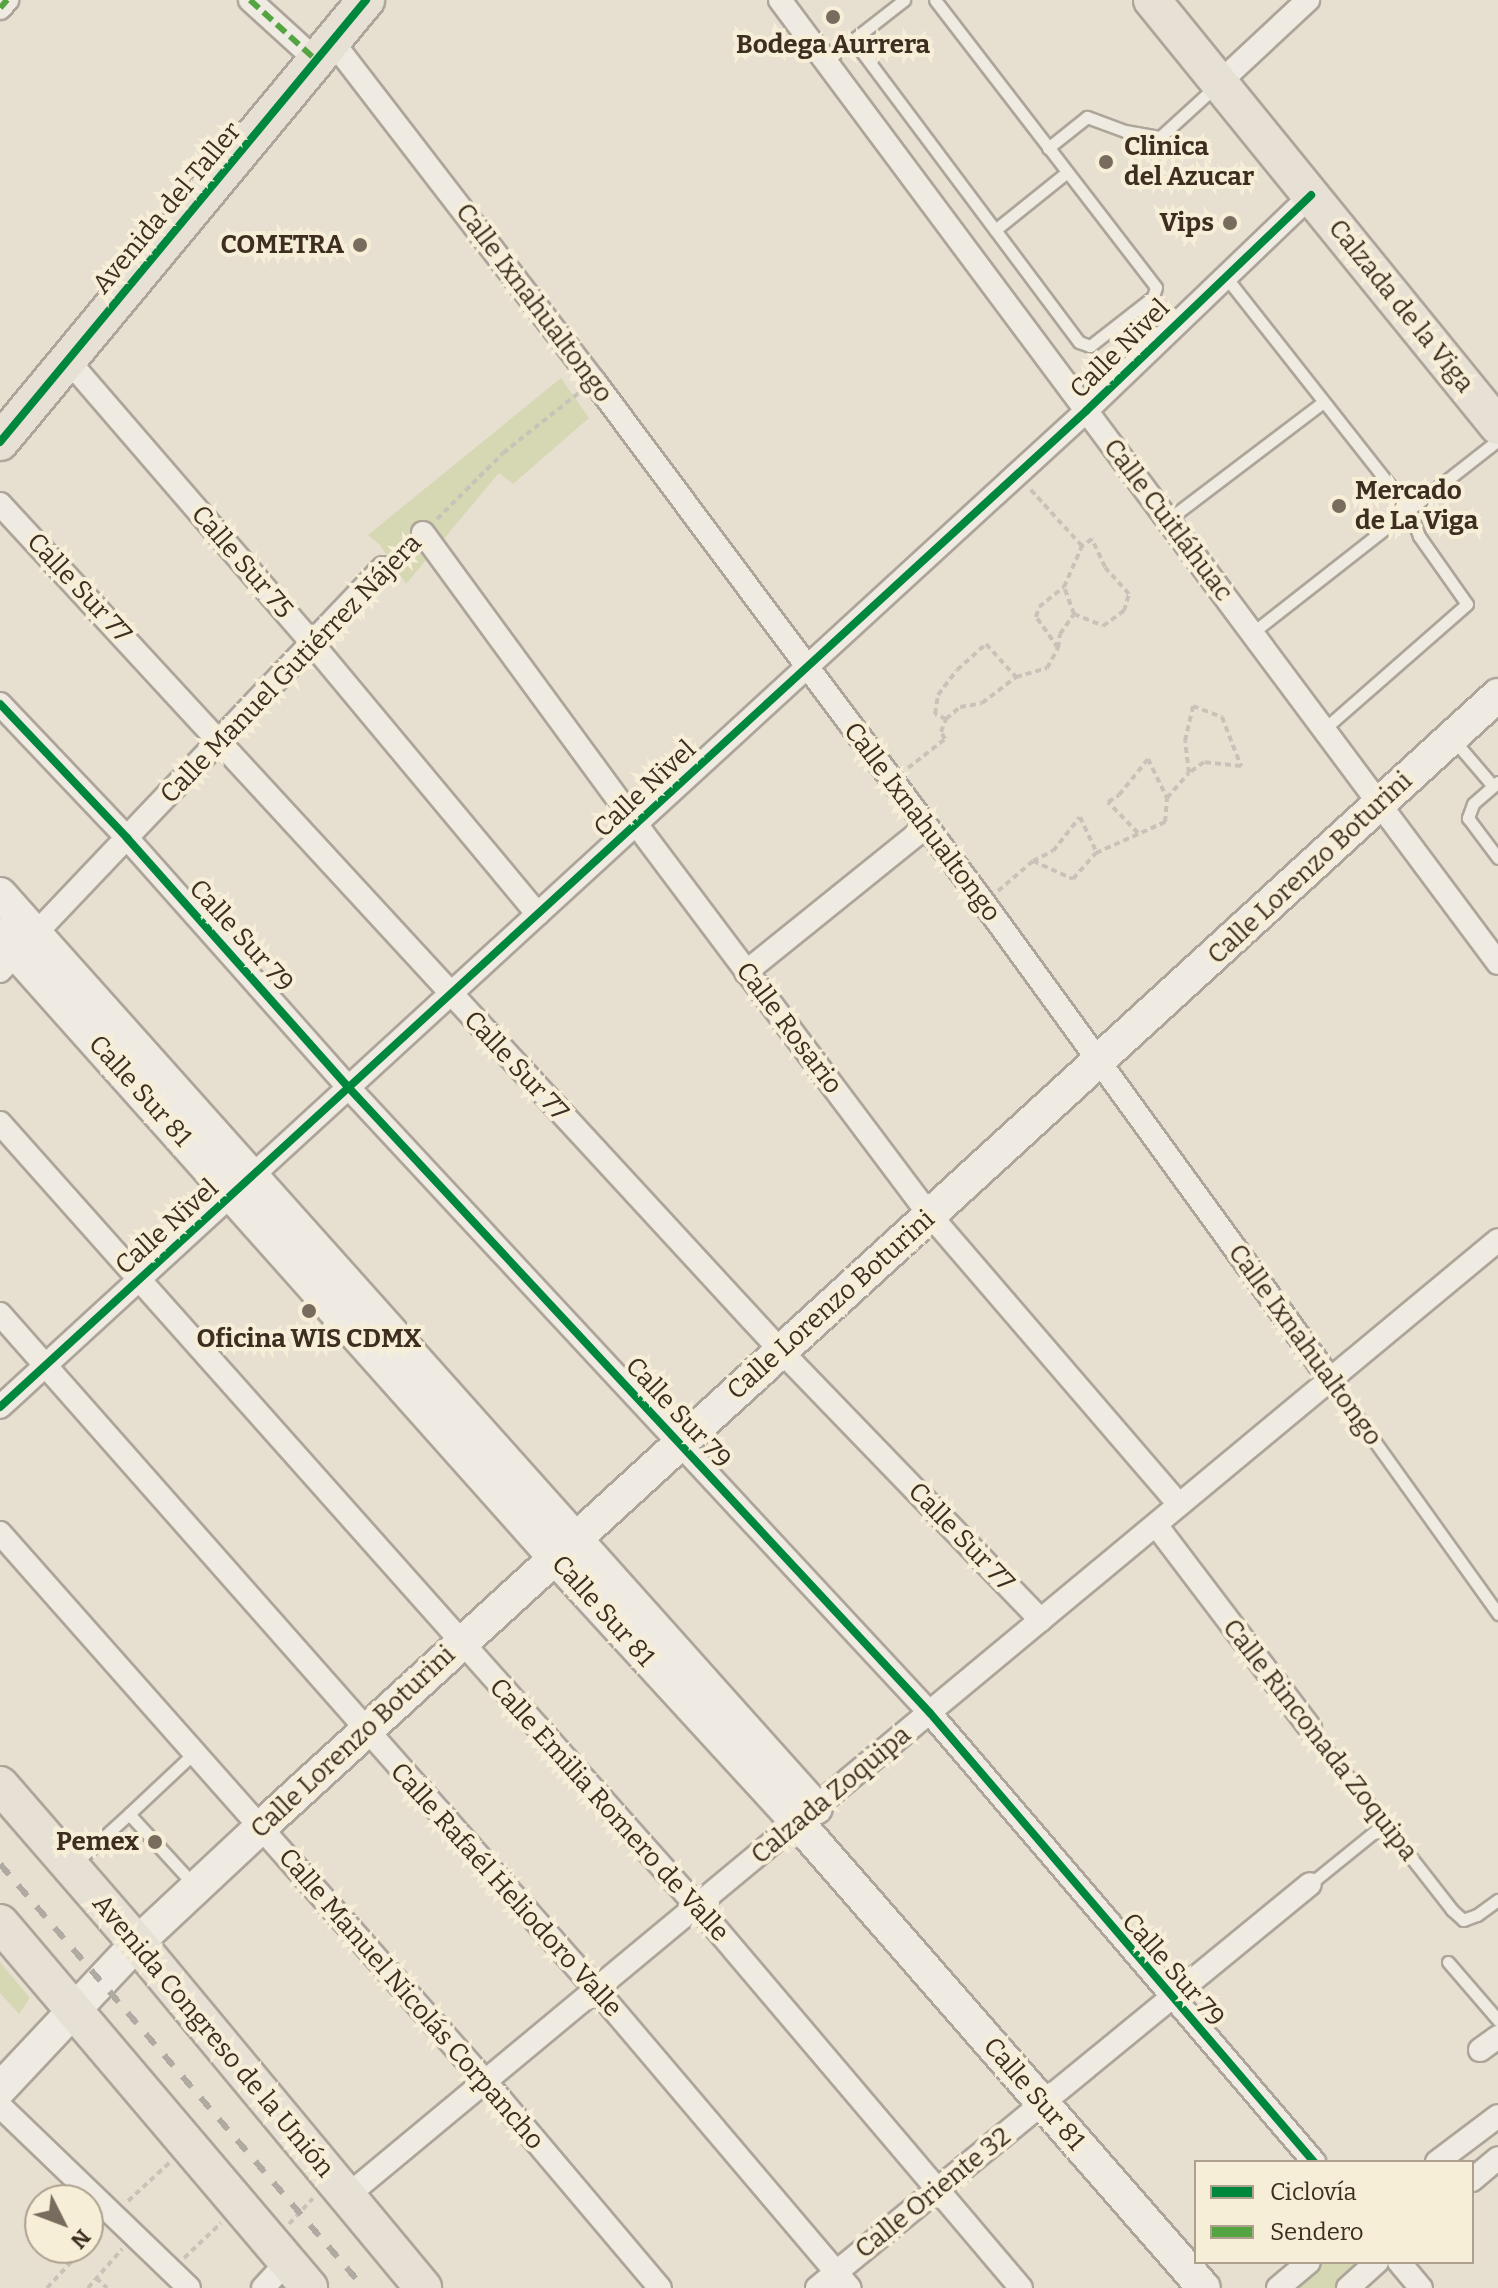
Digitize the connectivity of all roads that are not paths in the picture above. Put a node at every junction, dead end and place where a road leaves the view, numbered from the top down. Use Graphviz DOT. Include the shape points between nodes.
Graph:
graph roads {
  1 [pos="7,0"];
  2 [pos="250,0"];
  3 [pos="366,0"];
  4 [pos="780,0"];
  5 [pos="904,0"];
  6 [pos="935,0"];
  7 [pos="1152,0"];
  8 [pos="1308,0"];
  9 [pos="0,8"];
  10 [pos="853,40"];
  11 [pos="324,50"];
  12 [pos="826,61"];
  13 [pos="1219,83"];
  14 [pos="1048,148"];
  15 [pos="1066,173"];
  16 [pos="1311,195"];
  17 [pos="995,230"];
  18 [pos="1223,275"];
  19 [pos="67,359"];
  20 [pos="1323,402"];
  21 [pos="1086,411"];
  22 [pos="1498,426"];
  23 [pos="1498,440"];
  24 [pos="0,442"];
  25 [pos="0,504"];
  26 [pos="1409,510"];
  27 [pos="1169,519"];
  28 [pos="423,533"];
  29 [pos="383,568"];
  30 [pos="1252,633"];
  31 [pos="311,642"];
  32 [pos="807,667"];
  33 [pos="1498,695"];
  34 [pos="0,704"];
  35 [pos="1324,729"];
  36 [pos="1452,738"];
  37 [pos="220,740"];
  38 [pos="1496,784"];
  39 [pos="1380,805"];
  40 [pos="636,824"];
  41 [pos="926,827"];
  42 [pos="127,838"];
  43 [pos="1498,858"];
  44 [pos="0,894"];
  45 [pos="538,914"];
  46 [pos="13,949"];
  47 [pos="1498,963"];
  48 [pos="746,972"];
  49 [pos="450,995"];
  50 [pos="1099,1061"];
  51 [pos="349,1088"];
  52 [pos="0,1123"];
  53 [pos="242,1186"];
  54 [pos="930,1215"];
  55 [pos="1498,1240"];
  56 [pos="140,1280"];
  57 [pos="0,1314"];
  58 [pos="781,1351"];
  59 [pos="45,1365"];
  60 [pos="1330,1379"];
  61 [pos="0,1407"];
  62 [pos="679,1443"];
  63 [pos="1179,1505"];
  64 [pos="1156,1525"];
  65 [pos="0,1533"];
  66 [pos="564,1548"];
  67 [pos="1498,1614"];
  68 [pos="1041,1620"];
  69 [pos="460,1643"];
  70 [pos="930,1713"];
  71 [pos="1310,1728"];
  72 [pos="364,1731"];
  73 [pos="195,1752"];
  74 [pos="0,1785"];
  75 [pos="129,1814"];
  76 [pos="807,1816"];
  77 [pos="1384,1824"];
  78 [pos="261,1827"];
  79 [pos="71,1867"];
  80 [pos="1310,1884"];
  81 [pos="196,1888"];
  82 [pos="1498,1900"];
  83 [pos="697,1906"];
  84 [pos="0,1923"];
  85 [pos="137,1943"];
  86 [pos="1448,1962"];
  87 [pos="596,1989"];
  88 [pos="1171,1999"];
  89 [pos="72,2009"];
  90 [pos="1498,2020"];
  91 [pos="485,2081"];
  92 [pos="0,2089"];
  93 [pos="1043,2104"];
  94 [pos="0,2106"];
  95 [pos="1498,2116"];
  96 [pos="1498,2158"];
  97 [pos="1312,2160"];
  98 [pos="1440,2160"];
  99 [pos="1474,2178"];
  100 [pos="339,2187"];
  101 [pos="938,2190"];
  102 [pos="1307,2264"];
  103 [pos="1375,2264"];
  104 [pos="1401,2264"];
  105 [pos="282,2270"];
  106 [pos="844,2280"];
  107 [pos="189,2288"];
  108 [pos="423,2288"];
  109 [pos="660,2288"];
  110 [pos="817,2288"];
  111 [pos="1021,2288"];
  112 [pos="1204,2288"];
  113 [pos="1278,2288"];
  114 [pos="1348,2288"];
  115 [pos="1421,2288"];
  1 -- 9 [label="street"];
  2 -- 11 [label="street, Calle Ixnahualtongo"];
  3 -- 11 [label="main road, Avenida del Taller"];
  4 -- 12 [label="street, Calle Cuitláhuac"];
  5 -- 10 [label="lane"];
  6 -- 14 [label="lane"];
  7 -- 13 [label="main road, Calzada de la Viga"];
  8 -- 13 [label="street"];
  10 -- 12 [label="lane"];
  10 -- 17 [label="lane"];
  11 -- 19 [label="main road, Avenida del Taller"];
  11 -- 32 [label="street, Calle Ixnahualtongo" via="594,381"];
  12 -- 21 [label="street, Calle Cuitláhuac"];
  13 -- 14 [label="lane" via="1160,137 1087,117"];
  13 -- 16 [label="main road, Calzada de la Viga"];
  14 -- 15 [label="lane"];
  15 -- 17 [label="lane"];
  15 -- 17 [label="lane" via="1156,287 1153,297 1090,346 1082,346"];
  16 -- 18 [label="street, Calle Nivel"];
  16 -- 22 [label="main road, Calzada de la Viga"];
  18 -- 20 [label="lane"];
  18 -- 21 [label="street, Calle Nivel"];
  19 -- 24 [label="main road, Avenida del Taller"];
  19 -- 31 [label="street, Calle Sur 75"];
  20 -- 26 [label="lane"];
  20 -- 27 [label="lane"];
  21 -- 27 [label="street, Calle Cuitláhuac"];
  21 -- 32 [label="street, Calle Nivel"];
  23 -- 26 [label="lane"];
  25 -- 37 [label="street, Calle Sur 77"];
  26 -- 30 [label="lane"];
  26 -- 35 [label="lane" via="1419,536 1467,604"];
  27 -- 30 [label="street, Calle Cuitláhuac"];
  28 -- 40 [label="street, Calle Rosario"];
  29 -- 31 [label="street, Calle Manuel Gutiérrez Nájera"];
  30 -- 35 [label="street, Calle Cuitláhuac"];
  31 -- 37 [label="street, Calle Manuel Gutiérrez Nájera"];
  31 -- 45 [label="street, Calle Sur 75"];
  32 -- 40 [label="street, Calle Nivel"];
  32 -- 41 [label="street, Calle Ixnahualtongo"];
  33 -- 36 [label="main road, Calle Lorenzo Boturini"];
  34 -- 42 [label="street, Calle Sur 79"];
  35 -- 39 [label="street, Calle Cuitláhuac"];
  36 -- 38 [label="lane"];
  36 -- 39 [label="main road, Calle Lorenzo Boturini"];
  37 -- 42 [label="street, Calle Manuel Gutiérrez Nájera"];
  37 -- 49 [label="street, Calle Sur 77"];
  38 -- 43 [label="lane" via="1473,804 1468,818"];
  39 -- 47 [label="street, Calle Cuitláhuac"];
  39 -- 50 [label="main road, Calle Lorenzo Boturini"];
  40 -- 45 [label="street, Calle Nivel"];
  40 -- 48 [label="street, Calle Rosario"];
  41 -- 48 [label="street"];
  41 -- 50 [label="street, Calle Ixnahualtongo"];
  42 -- 46 [label="street, Calle Manuel Gutiérrez Nájera"];
  42 -- 51 [label="street, Calle Sur 79"];
  44 -- 46 [label="main road, Calle Sur 81"];
  45 -- 49 [label="street, Calle Nivel"];
  46 -- 53 [label="main road, Calle Sur 81"];
  48 -- 54 [label="street, Calle Rosario"];
  49 -- 51 [label="street, Calle Nivel"];
  49 -- 58 [label="street, Calle Sur 77"];
  50 -- 54 [label="main road, Calle Lorenzo Boturini"];
  50 -- 60 [label="street, Calle Ixnahualtongo"];
  51 -- 53 [label="street, Calle Nivel"];
  51 -- 62 [label="street, Calle Sur 79"];
  52 -- 56 [label="street, Calle Emilia Romero de Valle"];
  53 -- 56 [label="street, Calle Nivel"];
  53 -- 66 [label="main road, Calle Sur 81"];
  54 -- 58 [label="main road, Calle Lorenzo Boturini"];
  54 -- 63 [label="street, Calle Rosario"];
  55 -- 60 [label="street, Calzada Zoquipa"];
  56 -- 59 [label="street, Calle Nivel"];
  56 -- 69 [label="street, Calle Emilia Romero de Valle"];
  57 -- 59 [label="street, Calle Rafaél Heliodoro Valle"];
  58 -- 62 [label="main road, Calle Lorenzo Boturini"];
  58 -- 68 [label="street, Calle Sur 77"];
  59 -- 61 [label="street, Calle Nivel"];
  59 -- 72 [label="street, Calle Rafaél Heliodoro Valle"];
  60 -- 63 [label="street, Calzada Zoquipa"];
  60 -- 67 [label="lane, Calle Ixnahualtongo"];
  62 -- 66 [label="main road, Calle Lorenzo Boturini"];
  62 -- 70 [label="street, Calle Sur 79"];
  63 -- 64 [label="street, Calzada Zoquipa"];
  64 -- 68 [label="street, Calzada Zoquipa"];
  64 -- 71 [label="street, Calle Rinconada Zoquipa"];
  65 -- 73 [label="street, Calle Manuel Nicolás Corpancho"];
  66 -- 69 [label="main road, Calle Lorenzo Boturini"];
  66 -- 76 [label="main road, Calle Sur 81"];
  68 -- 70 [label="street, Calzada Zoquipa"];
  69 -- 72 [label="main road, Calle Lorenzo Boturini"];
  69 -- 83 [label="street, Calle Emilia Romero de Valle"];
  70 -- 76 [label="street, Calzada Zoquipa"];
  70 -- 88 [label="street, Calle Sur 79"];
  71 -- 77 [label="lane, Calle Rinconada Zoquipa"];
  72 -- 78 [label="main road, Calle Lorenzo Boturini"];
  72 -- 87 [label="street, Calle Rafaél Heliodoro Valle"];
  73 -- 75 [label="lane"];
  73 -- 78 [label="street, Calle Manuel Nicolás Corpancho"];
  74 -- 79 [label="main road, Avenida Congreso de la Unión"];
  75 -- 79 [label="lane"];
  75 -- 81 [label="lane"];
  76 -- 83 [label="street, Calzada Zoquipa"];
  76 -- 93 [label="main road, Calle Sur 81"];
  77 -- 80 [label="lane, Calle Oriente 32"];
  77 -- 82 [label="lane, Calle Rinconada Zoquipa" via="1463,1920"];
  78 -- 81 [label="main road, Calle Lorenzo Boturini"];
  78 -- 91 [label="street, Calle Manuel Nicolás Corpancho"];
  79 -- 85 [label="main road, Avenida Congreso de la Unión"];
  80 -- 88 [label="street, Calle Oriente 32"];
  81 -- 85 [label="main road, Calle Lorenzo Boturini"];
  83 -- 87 [label="street, Calzada Zoquipa"];
  83 -- 101 [label="street, Calle Emilia Romero de Valle"];
  84 -- 89 [label="main road"];
  85 -- 89 [label="main road, Calle Lorenzo Boturini"];
  85 -- 100 [label="main road, Avenida Congreso de la Unión"];
  86 -- 90 [label="lane"];
  87 -- 91 [label="street, Calzada Zoquipa"];
  87 -- 106 [label="street, Calle Rafaél Heliodoro Valle"];
  88 -- 93 [label="street, Calle Oriente 32"];
  88 -- 97 [label="street, Calle Sur 79"];
  89 -- 92 [label="main road, Calle Lorenzo Boturini"];
  89 -- 105 [label="main road" via="239,2206"];
  91 -- 100 [label="street, Calzada Zoquipa"];
  91 -- 109 [label="street, Calle Manuel Nicolás Corpancho"];
  93 -- 101 [label="street, Calle Oriente 32"];
  93 -- 112 [label="main road, Calle Sur 81"];
  94 -- 107 [label="street"];
  95 -- 98 [label="street"];
  96 -- 99 [label="street"];
  100 -- 108 [label="main road, Avenida Congreso de la Unión"];
  101 -- 106 [label="street, Calle Oriente 32"];
  101 -- 111 [label="street, Calle Emilia Romero de Valle"];
  102 -- 113 [label="street"];
  103 -- 114 [label="street"];
  104 -- 115 [label="street"];
  106 -- 110 [label="street, Calle Oriente 32"];
}
